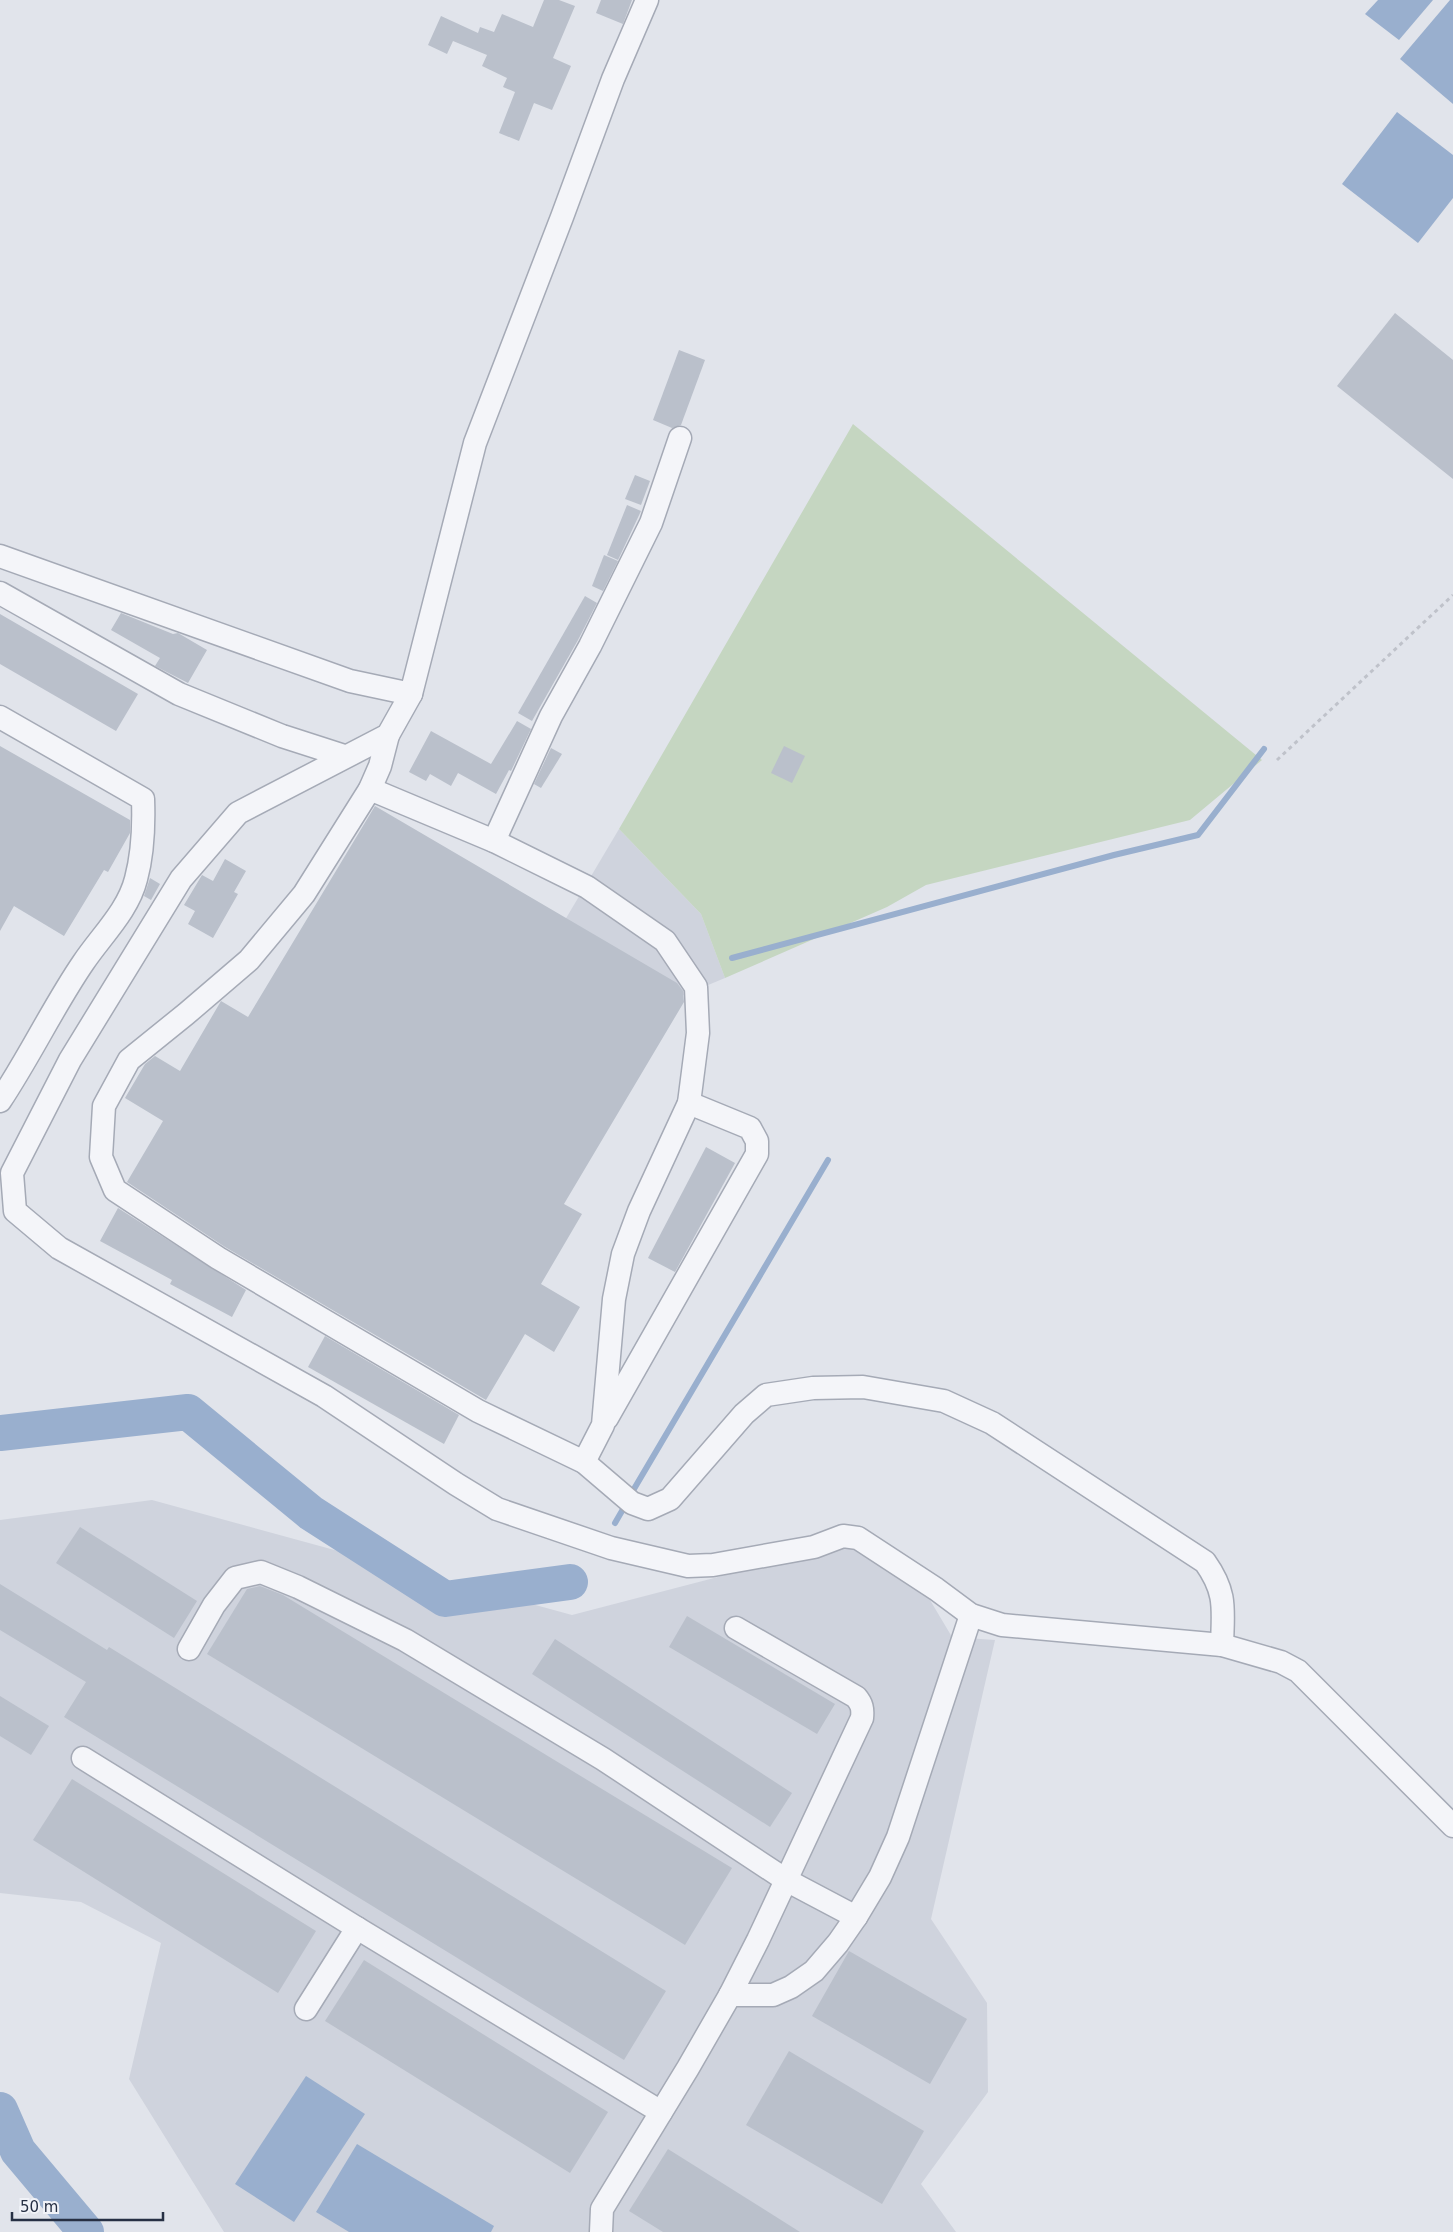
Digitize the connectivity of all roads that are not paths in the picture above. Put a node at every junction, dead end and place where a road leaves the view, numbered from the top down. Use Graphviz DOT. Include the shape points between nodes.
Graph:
graph roads {
  1 [pos="647,0"];
  2 [pos="680,438"];
  3 [pos="0,556"];
  4 [pos="0,593"];
  5 [pos="411,694"];
  6 [pos="0,717"];
  7 [pos="388,735"];
  8 [pos="344,756"];
  9 [pos="370,789"];
  10 [pos="494,841"];
  11 [pos="0,1100"];
  12 [pos="689,1103"];
  13 [pos="603,1426"];
  14 [pos="584,1462"];
  15 [pos="971,1614"];
  16 [pos="736,1628"];
  17 [pos="1222,1645"];
  18 [pos="189,1649"];
  19 [pos="83,1758"];
  20 [pos="1453,1826"];
  21 [pos="786,1880"];
  22 [pos="856,1917"];
  23 [pos="357,1928"];
  24 [pos="730,1995"];
  25 [pos="306,2009"];
  26 [pos="661,2112"];
  27 [pos="601,2232"];
  1 -- 5 [label="street" via="613,78 475,443"];
  2 -- 10 [label="street" via="650,523 590,646 551,716"];
  3 -- 5 [label="street" via="350,681"];
  4 -- 8 [label="street" via="179,694 282,736"];
  5 -- 7 [label="street"];
  6 -- 11 [label="street" via="143,799 144,827 136,880 127,902 82,963"];
  7 -- 8 [label="street"];
  7 -- 9 [label="street"];
  8 -- 15 [label="street" via="238,813 181,879 70,1060 12,1173 15,1211 58,1248 324,1396 497,1509 611,1548 688,1566 713,1565 814,1547 843,1536 858,1538"];
  9 -- 10 [label="street"];
  9 -- 14 [label="street" via="304,894 249,960 129,1060 104,1106 101,1157 115,1190 218,1258 478,1411"];
  10 -- 12 [label="street" via="587,887 665,941 696,987 698,1033"];
  12 -- 13 [label="street" via="638,1211 623,1254 614,1299"];
  12 -- 13 [label="street" via="750,1128 757,1141 757,1154"];
  13 -- 14 [label="street"];
  14 -- 17 [label="street" via="632,1503 648,1509 670,1499 744,1414 766,1395 813,1388 864,1387 944,1401 992,1423 1205,1562 1217,1579 1223,1600"];
  15 -- 17 [label="street" via="1002,1625 1028,1629"];
  15 -- 22 [label="street" via="898,1837 880,1877"];
  16 -- 21 [label="street" via="856,1697 862,1704 862,1718"];
  17 -- 20 [label="street" via="1281,1662 1298,1671"];
  18 -- 21 [label="street" via="214,1605 235,1578 261,1572 405,1640 603,1759"];
  19 -- 23 [label="street"];
  21 -- 22 [label="street"];
  21 -- 24 [label="street"];
  22 -- 24 [label="street" via="814,1971 791,1987 774,1996"];
  23 -- 25 [label="street"];
  23 -- 26 [label="street"];
  24 -- 26 [label="street"];
  26 -- 27 [label="street" via="602,2209"];
}
